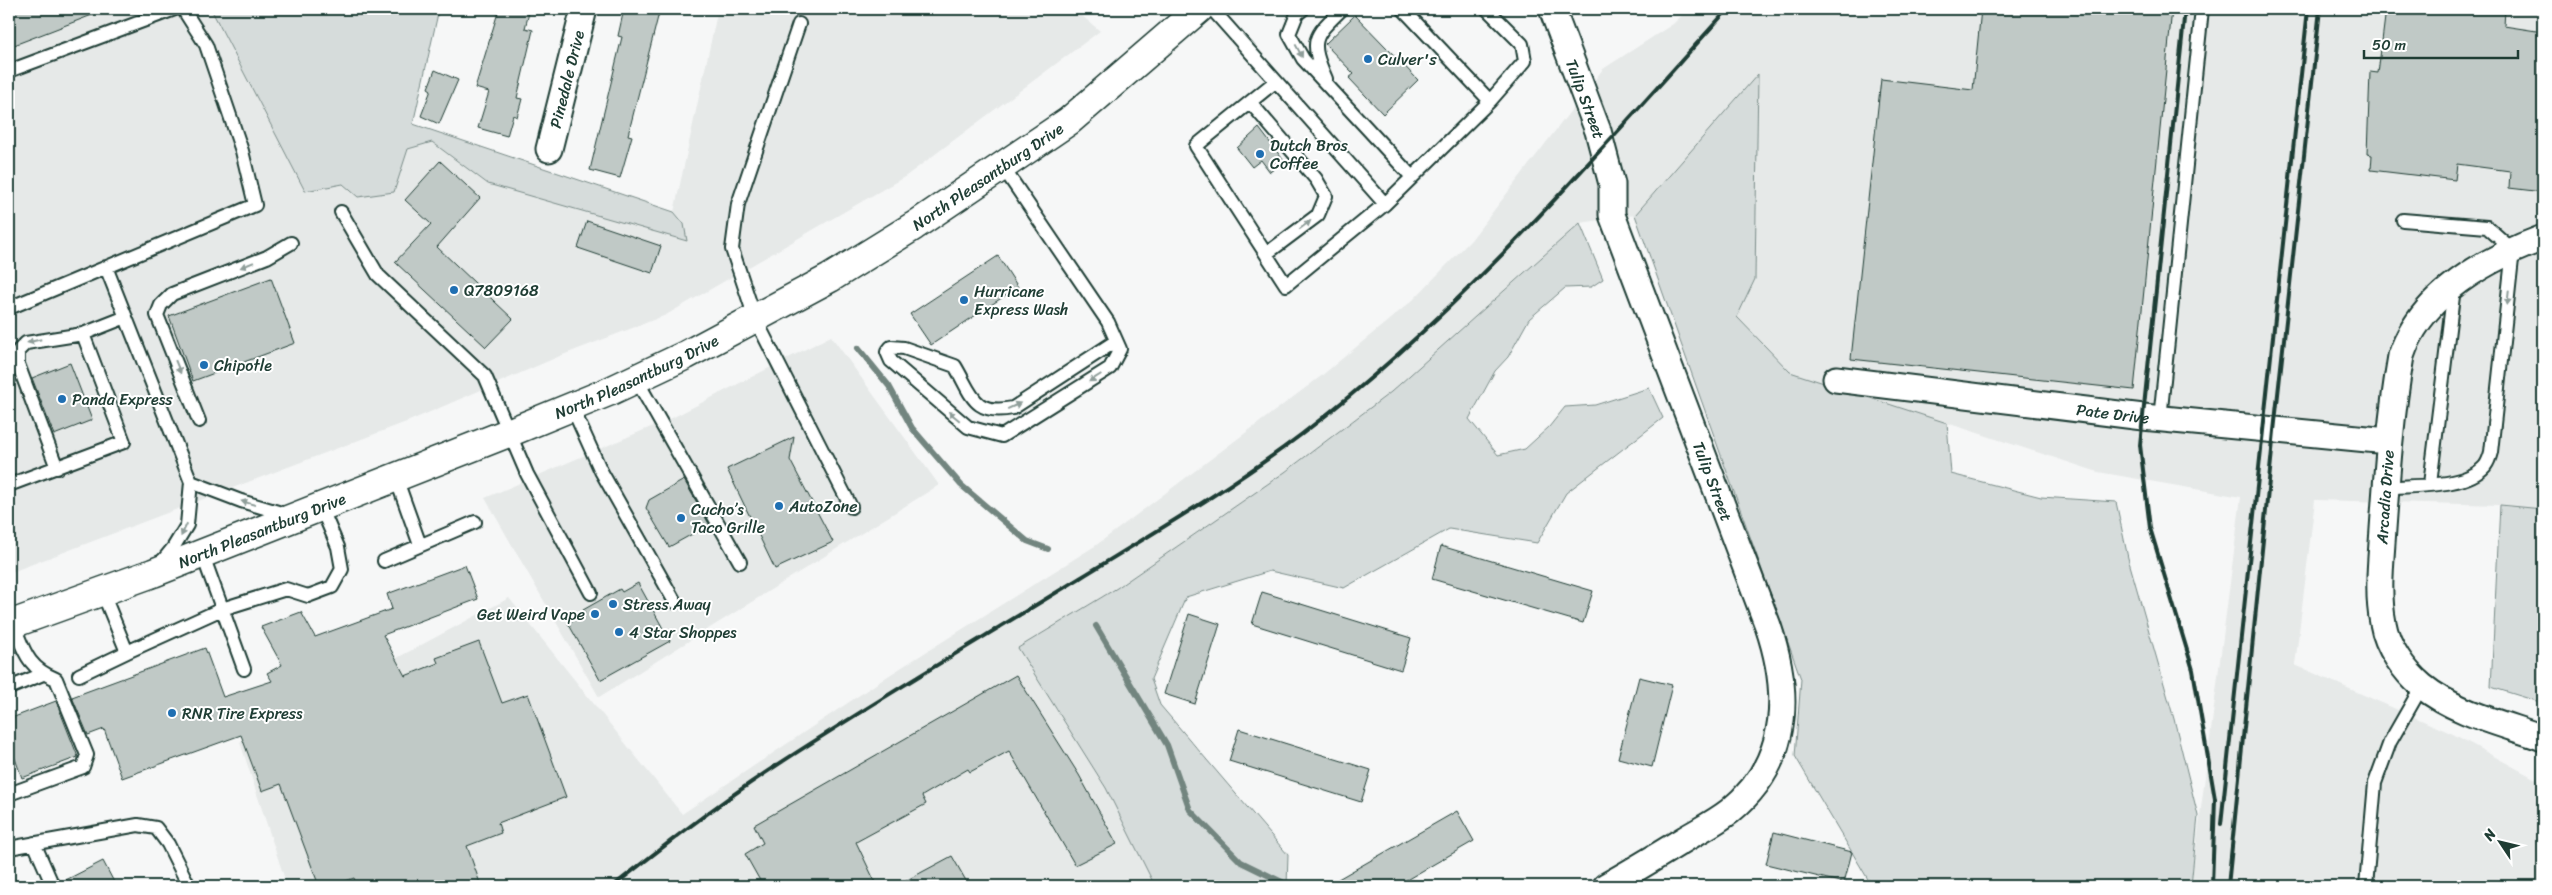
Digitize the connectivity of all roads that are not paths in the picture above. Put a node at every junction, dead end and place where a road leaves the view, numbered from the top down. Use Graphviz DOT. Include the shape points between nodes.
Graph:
graph roads {
  1 [pos="175,9"];
  2 [pos="184,9"];
  3 [pos="584,9"];
  4 [pos="1199,9"];
  5 [pos="1212,9"];
  6 [pos="1302,9"];
  7 [pos="1342,9"];
  8 [pos="1403,9"];
  9 [pos="1487,9"];
  10 [pos="1552,9"];
  11 [pos="2202,9"];
  12 [pos="799,24"];
  13 [pos="9,71"];
  14 [pos="1276,81"];
  15 [pos="1329,86"];
  16 [pos="1490,101"];
  17 [pos="1250,102"];
  18 [pos="549,149"];
  19 [pos="1002,166"];
  20 [pos="1412,177"];
  21 [pos="1384,204"];
  22 [pos="341,212"];
  23 [pos="2403,220"];
  24 [pos="2543,238"];
  25 [pos="291,243"];
  26 [pos="2514,250"];
  27 [pos="1266,254"];
  28 [pos="106,267"];
  29 [pos="2454,287"];
  30 [pos="9,308"];
  31 [pos="126,317"];
  32 [pos="755,318"];
  33 [pos="82,334"];
  34 [pos="1116,341"];
  35 [pos="636,379"];
  36 [pos="1836,379"];
  37 [pos="572,407"];
  38 [pos="2160,419"];
  39 [pos="199,421"];
  40 [pos="508,433"];
  41 [pos="2388,441"];
  42 [pos="56,468"];
  43 [pos="396,478"];
  44 [pos="191,482"];
  45 [pos="2430,484"];
  46 [pos="9,486"];
  47 [pos="2386,488"];
  48 [pos="321,507"];
  49 [pos="850,507"];
  50 [pos="295,517"];
  51 [pos="475,522"];
  52 [pos="420,545"];
  53 [pos="202,553"];
  54 [pos="384,561"];
  55 [pos="740,562"];
  56 [pos="153,573"];
  57 [pos="102,591"];
  58 [pos="591,593"];
  59 [pos="675,602"];
  60 [pos="222,609"];
  61 [pos="11,624"];
  62 [pos="127,652"];
  63 [pos="244,669"];
  64 [pos="43,674"];
  65 [pos="79,675"];
  66 [pos="2422,686"];
  67 [pos="9,688"];
  68 [pos="2543,738"];
  69 [pos="9,794"];
  70 [pos="34,843"];
  71 [pos="9,848"];
  72 [pos="53,886"];
  73 [pos="189,886"];
  74 [pos="1606,886"];
  75 [pos="2366,886"];
  1 -- 13 [label="lane"];
  2 -- 28 [label="lane" via="206,45 242,152 255,205"];
  3 -- 18 [label="street, Pinedale Drive"];
  4 -- 19 [label="main road, North Pleasantburg Drive" via="1069,121"];
  5 -- 14 [label="lane"];
  6 -- 15 [label="lane, one-way" via="1289,34 1303,59"];
  7 -- 15 [label="lane" via="1316,39 1316,55"];
  8 -- 16 [label="lane"];
  9 -- 16 [label="lane" via="1522,44 1525,61"];
  10 -- 74 [label="street, Tulip Street" via="1600,139 1612,184 1612,215 1768,626 1783,680 1783,713 1777,742 1765,768 1744,798 1718,820"];
  11 -- 38 [label="lane"];
  12 -- 32 [label="lane" via="738,204 732,249"];
  14 -- 17 [label="lane"];
  14 -- 21 [label="lane"];
  15 -- 20 [label="lane"];
  16 -- 20 [label="lane"];
  17 -- 27 [label="lane" via="1196,146"];
  27 -- 17 [label="lane, one-way" via="1318,215 1326,196 1316,179"];
  19 -- 32 [label="main road, North Pleasantburg Drive" via="830,278"];
  19 -- 34 [label="lane" via="1108,322"];
  20 -- 21 [label="lane"];
  21 -- 27 [label="lane" via="1286,285"];
  22 -- 40 [label="lane" via="378,275 485,376"];
  23 -- 26 [label="lane" via="2487,227"];
  24 -- 26 [label="street, Arcadia Drive"];
  25 -- 39 [label="lane, one-way" via="267,257 172,294 160,305 157,315"];
  26 -- 29 [label="street, Arcadia Drive" via="2470,274"];
  26 -- 45 [label="lane, one-way" via="2492,452 2486,465 2475,475"];
  28 -- 30 [label="lane"];
  28 -- 31 [label="lane"];
  29 -- 41 [label="street, Arcadia Drive" via="2418,319 2405,343"];
  29 -- 45 [label="lane"];
  31 -- 33 [label="lane"];
  31 -- 44 [label="lane"];
  32 -- 35 [label="main road, North Pleasantburg Drive"];
  32 -- 49 [label="lane"];
  33 -- 42 [label="lane" via="124,442"];
  33 -- 42 [label="lane, one-way" via="26,343 18,351 18,364"];
  34 -- 34 [label="lane, one-way" via="1120,350 1110,368 1002,436 968,427 900,371 887,352 891,347 904,348 955,366 970,395 981,406 995,412 1012,408"];
  35 -- 37 [label="main road, North Pleasantburg Drive"];
  35 -- 55 [label="lane"];
  36 -- 38 [label="street, Pate Drive"];
  37 -- 40 [label="main road, North Pleasantburg Drive"];
  37 -- 59 [label="lane" via="605,480"];
  38 -- 41 [label="street, Pate Drive"];
  40 -- 43 [label="main road, North Pleasantburg Drive"];
  40 -- 58 [label="lane"];
  41 -- 47 [label="street, Arcadia Drive"];
  42 -- 46 [label="lane"];
  43 -- 48 [label="main road, North Pleasantburg Drive"];
  43 -- 52 [label="lane"];
  50 -- 44 [label="lane, one-way"];
  44 -- 56 [label="lane, one-way" via="187,526"];
  45 -- 47 [label="lane"];
  47 -- 66 [label="street, Arcadia Drive" via="2381,564 2383,624 2390,646"];
  48 -- 50 [label="main road, North Pleasantburg Drive"];
  48 -- 60 [label="lane" via="338,547 342,569 332,587 308,596 286,589"];
  50 -- 53 [label="main road, North Pleasantburg Drive"];
  51 -- 52 [label="lane"];
  52 -- 54 [label="lane"];
  53 -- 56 [label="main road, North Pleasantburg Drive"];
  53 -- 60 [label="lane"];
  56 -- 57 [label="main road, North Pleasantburg Drive"];
  57 -- 61 [label="main road, North Pleasantburg Drive"];
  57 -- 62 [label="lane"];
  60 -- 62 [label="lane"];
  60 -- 63 [label="lane"];
  61 -- 64 [label="lane" via="30,664"];
  62 -- 65 [label="lane"];
  64 -- 67 [label="lane"];
  64 -- 69 [label="lane" via="56,679 87,755 85,763 82,767"];
  66 -- 68 [label="street, Arcadia Drive" via="2446,701"];
  66 -- 75 [label="lane" via="2390,742 2375,783"];
  70 -- 71 [label="lane"];
  70 -- 72 [label="lane"];
  70 -- 73 [label="lane" via="138,825 156,828 168,844"];
}
